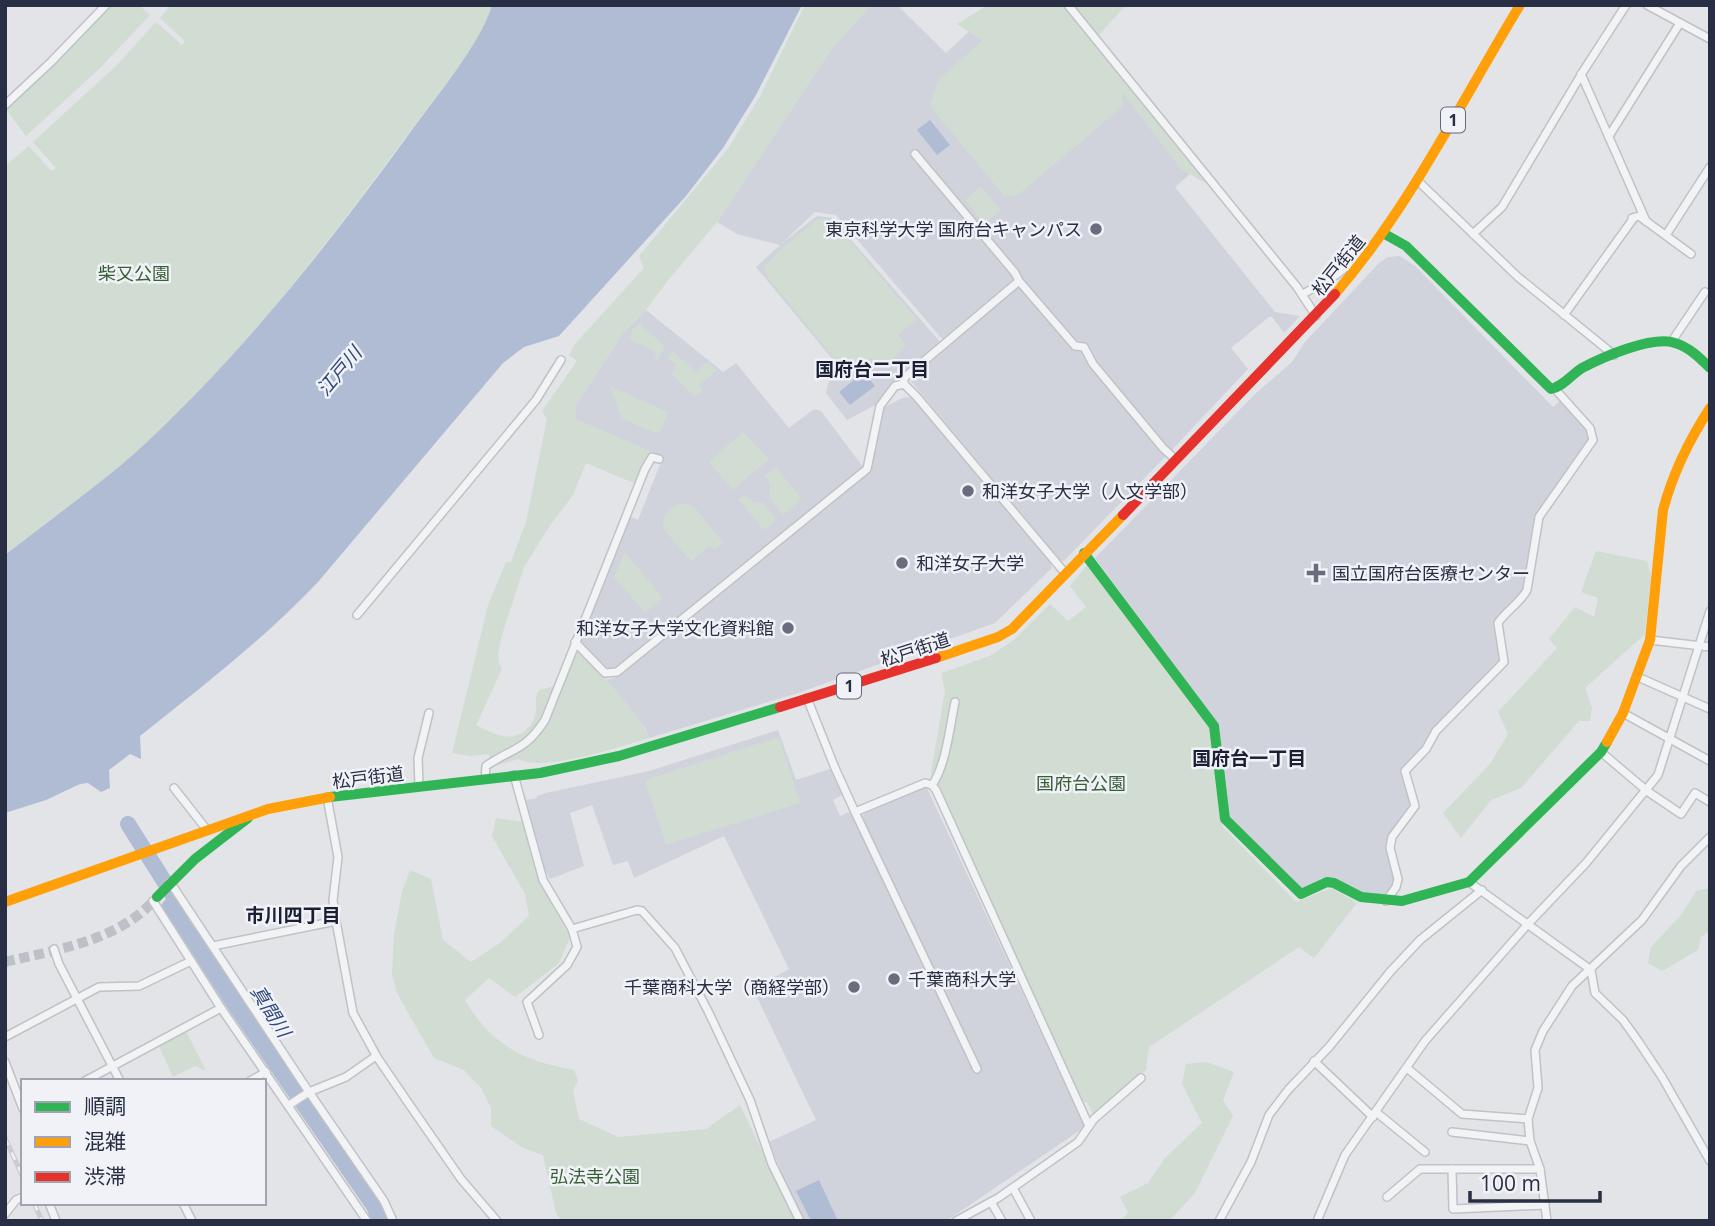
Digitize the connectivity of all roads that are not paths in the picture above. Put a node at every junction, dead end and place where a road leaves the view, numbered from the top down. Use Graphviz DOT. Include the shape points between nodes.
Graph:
graph roads {
  1 [pos="106,5"];
  2 [pos="1068,5"];
  3 [pos="1520,5"];
  4 [pos="1626,5"];
  5 [pos="1647,5"];
  6 [pos="1680,23"];
  7 [pos="1710,39"];
  8 [pos="1581,74"];
  9 [pos="5,105"];
  10 [pos="1609,136"];
  11 [pos="915,154"];
  12 [pos="1710,167"];
  13 [pos="1418,181"];
  14 [pos="1646,221"];
  15 [pos="1473,234"];
  16 [pos="1666,235"];
  17 [pos="1380,237"];
  18 [pos="1690,254"];
  19 [pos="1019,281"];
  20 [pos="1705,292"];
  21 [pos="1303,294"];
  22 [pos="1564,315"];
  23 [pos="1316,316"];
  24 [pos="1672,341"];
  25 [pos="1614,355"];
  26 [pos="561,360"];
  27 [pos="1710,368"];
  28 [pos="904,384"];
  29 [pos="1555,389"];
  30 [pos="1710,408"];
  31 [pos="659,459"];
  32 [pos="1175,459"];
  33 [pos="1084,553"];
  34 [pos="1065,573"];
  35 [pos="1710,611"];
  36 [pos="356,615"];
  37 [pos="1650,640"];
  38 [pos="575,642"];
  39 [pos="1699,646"];
  40 [pos="1710,646"];
  41 [pos="1637,677"];
  42 [pos="1683,695"];
  43 [pos="807,698"];
  44 [pos="955,702"];
  45 [pos="1710,709"];
  46 [pos="429,713"];
  47 [pos="1623,713"];
  48 [pos="1669,740"];
  49 [pos="1601,752"];
  50 [pos="1710,761"];
  51 [pos="514,775"];
  52 [pos="485,779"];
  53 [pos="932,785"];
  54 [pos="419,786"];
  55 [pos="174,788"];
  56 [pos="1647,791"];
  57 [pos="327,797"];
  58 [pos="1710,802"];
  59 [pos="855,812"];
  60 [pos="251,815"];
  61 [pos="207,830"];
  62 [pos="194,835"];
  63 [pos="1710,837"];
  64 [pos="195,859"];
  65 [pos="169,882"];
  66 [pos="1469,882"];
  67 [pos="1482,890"];
  68 [pos="155,899"];
  69 [pos="1386,901"];
  70 [pos="5,902"];
  71 [pos="335,921"];
  72 [pos="1528,924"];
  73 [pos="572,929"];
  74 [pos="213,946"];
  75 [pos="54,950"];
  76 [pos="191,961"];
  77 [pos="1591,970"];
  78 [pos="78,1000"];
  79 [pos="221,1008"];
  80 [pos="539,1035"];
  81 [pos="5,1037"];
  82 [pos="376,1056"];
  83 [pos="1314,1061"];
  84 [pos="5,1062"];
  85 [pos="112,1066"];
  86 [pos="1407,1068"];
  87 [pos="977,1069"];
  88 [pos="266,1072"];
  89 [pos="1142,1078"];
  90 [pos="89,1079"];
  91 [pos="119,1079"];
  92 [pos="254,1079"];
  93 [pos="309,1092"];
  94 [pos="21,1104"];
  95 [pos="289,1105"];
  96 [pos="1374,1114"];
  97 [pos="1528,1119"];
  98 [pos="1089,1126"];
  99 [pos="1452,1132"];
  100 [pos="1530,1141"];
  101 [pos="1425,1152"];
  102 [pos="1708,1155"];
  103 [pos="1452,1169"];
  104 [pos="1541,1169"];
  105 [pos="1013,1188"];
  106 [pos="1387,1197"];
  107 [pos="21,1198"];
  108 [pos="991,1202"];
  109 [pos="184,1205"];
  110 [pos="1545,1205"];
  111 [pos="5,1214"];
  112 [pos="495,1220"];
  113 [pos="192,1221"];
  114 [pos="367,1221"];
  115 [pos="393,1221"];
  116 [pos="800,1221"];
  117 [pos="956,1221"];
  118 [pos="1002,1221"];
  119 [pos="1031,1221"];
  120 [pos="1219,1221"];
  121 [pos="1317,1221"];
  122 [pos="1547,1221"];
  1 -- 9 [label="street"];
  2 -- 21 [label="street"];
  3 -- 13 [label="main road, 松戸街道 / 1"];
  4 -- 8 [label="street"];
  5 -- 6 [label="street"];
  6 -- 7 [label="street"];
  6 -- 10 [label="street"];
  8 -- 10 [label="street"];
  8 -- 15 [label="street" via="1503,207"];
  10 -- 14 [label="street"];
  11 -- 19 [label="street"];
  12 -- 16 [label="street"];
  13 -- 15 [label="street"];
  13 -- 17 [label="main road, 松戸街道 / 1"];
  14 -- 16 [label="street"];
  14 -- 22 [label="street" via="1639,216 1632,219"];
  15 -- 22 [label="street"];
  16 -- 18 [label="street"];
  17 -- 21 [label="street" via="1336,275"];
  17 -- 23 [label="main road, 松戸街道 / 1"];
  17 -- 29 [label="main road" via="1406,246 1547,387"];
  19 -- 28 [label="street" via="904,377"];
  19 -- 32 [label="street" via="1074,346 1084,347 1093,364"];
  20 -- 24 [label="street"];
  21 -- 23 [label="street"];
  22 -- 25 [label="street"];
  23 -- 32 [label="main road, 松戸街道 / 1"];
  24 -- 25 [label="main road" via="1652,341"];
  24 -- 27 [label="main road"];
  25 -- 29 [label="main road" via="1579,370"];
  26 -- 36 [label="street" via="536,400"];
  28 -- 34 [label="street"];
  28 -- 38 [label="street" via="892,388 880,406 867,469 617,672 605,673"];
  29 -- 69 [label="street" via="1590,428 1593,440 1539,517 1527,590 1498,623 1504,662 1436,731 1405,771 1415,806 1392,837 1390,848 1398,879"];
  30 -- 37 [label="main road" via="1696,427 1668,490"];
  31 -- 38 [label="street" via="652,457 645,469"];
  32 -- 33 [label="main road, 松戸街道 / 1"];
  33 -- 34 [label="main road, 松戸街道 / 1"];
  33 -- 69 [label="main road" via="1214,726 1225,819 1301,894 1334,883 1362,897"];
  34 -- 43 [label="main road, 松戸街道 / 1" via="1012,629 998,637"];
  35 -- 39 [label="street"];
  37 -- 39 [label="street"];
  37 -- 41 [label="main road"];
  38 -- 52 [label="street" via="534,738 486,766"];
  39 -- 40 [label="street"];
  39 -- 42 [label="street"];
  41 -- 42 [label="street"];
  41 -- 47 [label="main road"];
  42 -- 45 [label="street"];
  42 -- 48 [label="street"];
  43 -- 51 [label="main road, 松戸街道 / 1" via="620,757"];
  43 -- 59 [label="street"];
  44 -- 53 [label="street"];
  46 -- 54 [label="street" via="418,758"];
  47 -- 48 [label="street"];
  47 -- 49 [label="main road"];
  48 -- 50 [label="street"];
  48 -- 56 [label="street" via="1658,775"];
  49 -- 56 [label="street"];
  49 -- 66 [label="main road"];
  51 -- 52 [label="main road, 松戸街道 / 1"];
  51 -- 73 [label="street" via="543,880"];
  52 -- 54 [label="main road, 松戸街道 / 1"];
  53 -- 59 [label="street" via="925,783"];
  53 -- 98 [label="street"];
  54 -- 57 [label="main road, 松戸街道 / 1"];
  55 -- 61 [label="street"];
  56 -- 58 [label="street" via="1681,814 1695,793"];
  56 -- 72 [label="street"];
  57 -- 60 [label="main road, 松戸街道 / 1"];
  57 -- 71 [label="street" via="338,857"];
  59 -- 87 [label="street"];
  60 -- 61 [label="main road, 松戸街道 / 1"];
  60 -- 64 [label="main road"];
  61 -- 62 [label="main road, 松戸街道 / 1"];
  62 -- 64 [label="main road" via="200,850"];
  62 -- 70 [label="main road, 松戸街道 / 1"];
  63 -- 77 [label="street" via="1681,866 1642,920"];
  64 -- 65 [label="main road"];
  65 -- 68 [label="main road"];
  65 -- 74 [label="street"];
  66 -- 67 [label="street"];
  66 -- 69 [label="main road" via="1402,901"];
  67 -- 72 [label="street"];
  67 -- 83 [label="street" via="1420,940"];
  68 -- 76 [label="street"];
  71 -- 74 [label="street"];
  71 -- 82 [label="street" via="353,1013"];
  72 -- 77 [label="street"];
  72 -- 86 [label="street" via="1425,1041"];
  73 -- 80 [label="street" via="577,947 567,965 527,1002"];
  73 -- 116 [label="street" via="637,910 675,948 750,1100 772,1164"];
  74 -- 93 [label="street"];
  75 -- 78 [label="street"];
  76 -- 78 [label="street" via="139,986 99,987"];
  76 -- 79 [label="street"];
  77 -- 97 [label="street" via="1572,986 1542,1031 1535,1049 1538,1088"];
  77 -- 102 [label="street" via="1595,993 1637,1039"];
  78 -- 81 [label="street"];
  78 -- 85 [label="street"];
  79 -- 85 [label="street"];
  79 -- 88 [label="street"];
  82 -- 93 [label="street" via="346,1077"];
  82 -- 112 [label="street"];
  83 -- 96 [label="street"];
  83 -- 120 [label="street" via="1269,1115 1251,1162"];
  84 -- 94 [label="street"];
  85 -- 90 [label="street"];
  85 -- 91 [label="street"];
  86 -- 96 [label="street"];
  86 -- 97 [label="street" via="1462,1114"];
  88 -- 92 [label="street"];
  88 -- 95 [label="street"];
  89 -- 98 [label="street"];
  93 -- 95 [label="street"];
  93 -- 115 [label="street"];
  95 -- 114 [label="street"];
  96 -- 101 [label="street"];
  96 -- 121 [label="street" via="1345,1155"];
  97 -- 100 [label="street"];
  98 -- 105 [label="street" via="1078,1142"];
  99 -- 100 [label="street"];
  100 -- 104 [label="street"];
  103 -- 104 [label="street"];
  103 -- 106 [label="street" via="1420,1169"];
  103 -- 110 [label="street" via="1453,1209"];
  104 -- 110 [label="street"];
  105 -- 108 [label="street"];
  105 -- 119 [label="street"];
  107 -- 111 [label="street"];
  108 -- 117 [label="street"];
  108 -- 118 [label="street"];
  109 -- 113 [label="street"];
  110 -- 122 [label="street"];
}
